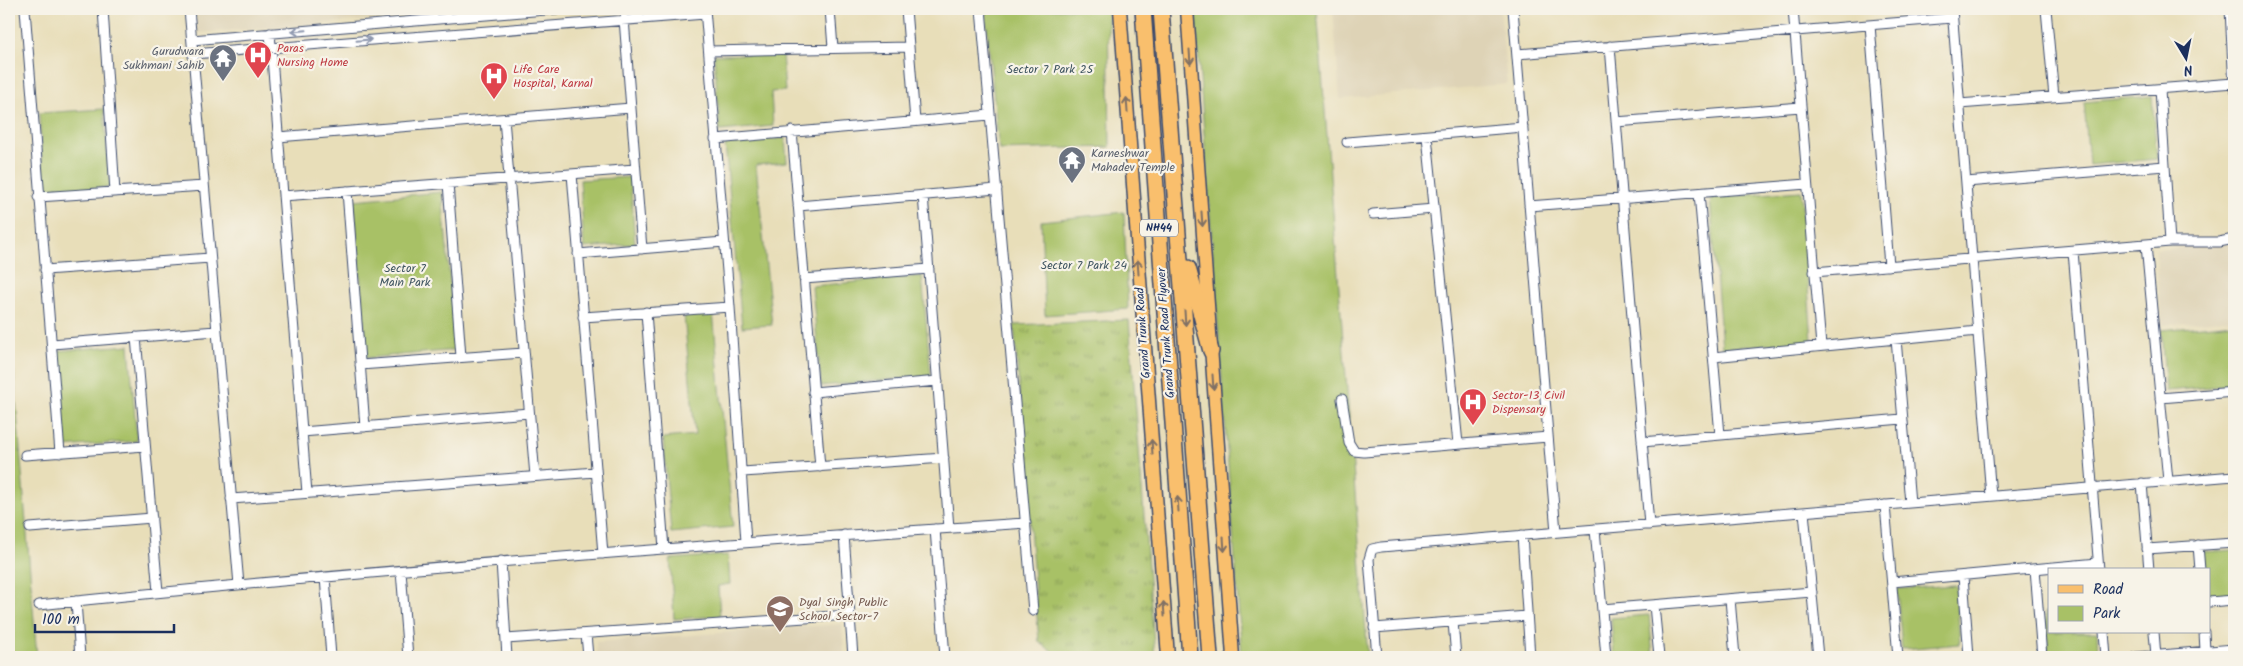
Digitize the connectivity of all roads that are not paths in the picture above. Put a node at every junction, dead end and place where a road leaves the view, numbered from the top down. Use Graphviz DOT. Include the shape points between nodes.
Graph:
graph roads {
  1 [pos="25,9"];
  2 [pos="103,9"];
  3 [pos="189,9"];
  4 [pos="557,9"];
  5 [pos="830,9"];
  6 [pos="906,9"];
  7 [pos="981,9"];
  8 [pos="1120,9"];
  9 [pos="1143,9"];
  10 [pos="1161,9"];
  11 [pos="1187,9"];
  12 [pos="1513,9"];
  13 [pos="1793,9"];
  14 [pos="2046,9"];
  15 [pos="2230,9"];
  16 [pos="528,11"];
  17 [pos="705,11"];
  18 [pos="1952,13"];
  19 [pos="624,19"];
  20 [pos="392,23"];
  21 [pos="1870,25"];
  22 [pos="529,27"];
  23 [pos="1794,31"];
  24 [pos="270,34"];
  25 [pos="392,38"];
  26 [pos="192,40"];
  27 [pos="1610,46"];
  28 [pos="909,47"];
  29 [pos="271,48"];
  30 [pos="833,48"];
  31 [pos="709,51"];
  32 [pos="193,54"];
  33 [pos="1517,54"];
  34 [pos="2234,83"];
  35 [pos="2160,89"];
  36 [pos="2234,89"];
  37 [pos="2054,97"];
  38 [pos="1959,104"];
  39 [pos="1800,107"];
  40 [pos="631,108"];
  41 [pos="990,115"];
  42 [pos="504,118"];
  43 [pos="915,122"];
  44 [pos="1616,122"];
  45 [pos="1523,127"];
  46 [pos="792,131"];
  47 [pos="1427,136"];
  48 [pos="278,137"];
  49 [pos="715,139"];
  50 [pos="1347,142"];
  51 [pos="2165,166"];
  52 [pos="636,169"];
  53 [pos="572,174"];
  54 [pos="510,179"];
  55 [pos="1966,182"];
  56 [pos="448,183"];
  57 [pos="1807,184"];
  58 [pos="204,186"];
  59 [pos="996,189"];
  60 [pos="347,191"];
  61 [pos="115,192"];
  62 [pos="1699,193"];
  63 [pos="923,195"];
  64 [pos="283,196"];
  65 [pos="38,197"];
  66 [pos="1622,199"];
  67 [pos="798,206"];
  68 [pos="1529,206"];
  69 [pos="1434,209"];
  70 [pos="1373,214"];
  71 [pos="1178,235"];
  72 [pos="2234,239"];
  73 [pos="724,242"];
  74 [pos="2170,242"];
  75 [pos="2146,244"];
  76 [pos="642,249"];
  77 [pos="2073,250"];
  78 [pos="578,254"];
  79 [pos="210,258"];
  80 [pos="1972,259"];
  81 [pos="1889,266"];
  82 [pos="929,269"];
  83 [pos="46,270"];
  84 [pos="1814,272"];
  85 [pos="804,279"];
  86 [pos="730,307"];
  87 [pos="646,312"];
  88 [pos="583,317"];
  89 [pos="216,331"];
  90 [pos="1978,331"];
  91 [pos="136,337"];
  92 [pos="1896,339"];
  93 [pos="52,344"];
  94 [pos="1821,346"];
  95 [pos="1211,351"];
  96 [pos="524,352"];
  97 [pos="461,357"];
  98 [pos="1713,357"];
  99 [pos="360,365"];
  100 [pos="938,381"];
  101 [pos="813,392"];
  102 [pos="2234,392"];
  103 [pos="2160,398"];
  104 [pos="1342,399"];
  105 [pos="529,413"];
  106 [pos="1902,419"];
  107 [pos="365,427"];
  108 [pos="302,432"];
  109 [pos="1720,435"];
  110 [pos="1548,437"];
  111 [pos="1642,442"];
  112 [pos="1458,444"];
  113 [pos="145,446"];
  114 [pos="60,453"];
  115 [pos="25,455"];
  116 [pos="944,458"];
  117 [pos="820,467"];
  118 [pos="596,472"];
  119 [pos="743,472"];
  120 [pos="534,476"];
  121 [pos="2234,476"];
  122 [pos="2168,481"];
  123 [pos="2142,483"];
  124 [pos="2092,488"];
  125 [pos="307,494"];
  126 [pos="1991,496"];
  127 [pos="231,499"];
  128 [pos="1910,503"];
  129 [pos="1886,505"];
  130 [pos="1804,512"];
  131 [pos="152,518"];
  132 [pos="1026,523"];
  133 [pos="1649,525"];
  134 [pos="30,528"];
  135 [pos="949,528"];
  136 [pos="935,529"];
  137 [pos="1595,529"];
  138 [pos="1556,532"];
  139 [pos="844,535"];
  140 [pos="1522,536"];
  141 [pos="746,542"];
  142 [pos="2234,543"];
  143 [pos="2198,545"];
  144 [pos="664,549"];
  145 [pos="2147,549"];
  146 [pos="603,554"];
  147 [pos="501,562"];
  148 [pos="2098,566"];
  149 [pos="2048,568"];
  150 [pos="2056,568"];
  151 [pos="2149,568"];
  152 [pos="2200,568"];
  153 [pos="2035,569"];
  154 [pos="402,571"];
  155 [pos="1963,576"];
  156 [pos="324,577"];
  157 [pos="1892,582"];
  158 [pos="239,585"];
  159 [pos="158,592"];
  160 [pos="1812,592"];
  161 [pos="1730,599"];
  162 [pos="2234,600"];
  163 [pos="76,601"];
  164 [pos="2210,602"];
  165 [pos="39,605"];
  166 [pos="1654,605"];
  167 [pos="1602,608"];
  168 [pos="1033,611"];
  169 [pos="848,616"];
  170 [pos="1528,616"];
  171 [pos="1453,622"];
  172 [pos="1374,628"];
  173 [pos="586,634"];
  174 [pos="2104,634"];
  175 [pos="2154,634"];
  176 [pos="2204,634"];
  177 [pos="506,639"];
  178 [pos="2234,648"];
  179 [pos="2205,651"];
  180 [pos="2156,656"];
  181 [pos="80,657"];
  182 [pos="331,657"];
  183 [pos="408,657"];
  184 [pos="507,657"];
  185 [pos="588,657"];
  186 [pos="853,657"];
  187 [pos="945,657"];
  188 [pos="1168,657"];
  189 [pos="1190,657"];
  190 [pos="1210,657"];
  191 [pos="1233,657"];
  192 [pos="1377,657"];
  193 [pos="1456,657"];
  194 [pos="1530,657"];
  195 [pos="1606,657"];
  196 [pos="1658,657"];
  197 [pos="1735,657"];
  198 [pos="1818,657"];
  199 [pos="1898,657"];
  200 [pos="1969,657"];
  201 [pos="2042,657"];
  202 [pos="2106,657"];
  203 [pos="2136,657"];
  1 -- 65 [label="street"];
  2 -- 61 [label="street"];
  3 -- 26 [label="street"];
  4 -- 16 [label="street"];
  5 -- 30 [label="street"];
  6 -- 28 [label="street"];
  7 -- 41 [label="street"];
  188 -- 8 [label="main road, Grand Trunk Road, one-way"];
  189 -- 9 [label="highway, Grand Trunk Road Flyover / NH44, one-way"];
  10 -- 71 [label="highway, NH44"];
  11 -- 95 [label="main road, one-way"];
  12 -- 33 [label="street"];
  13 -- 23 [label="street"];
  14 -- 37 [label="street"];
  15 -- 34 [label="street"];
  16 -- 20 [label="street"];
  16 -- 22 [label="street"];
  17 -- 19 [label="street"];
  17 -- 31 [label="street"];
  18 -- 21 [label="street"];
  18 -- 38 [label="street"];
  19 -- 22 [label="street"];
  19 -- 40 [label="street"];
  20 -- 24 [label="street, one-way"];
  20 -- 25 [label="street"];
  21 -- 23 [label="street"];
  21 -- 81 [label="street"];
  22 -- 25 [label="street"];
  23 -- 27 [label="street"];
  23 -- 39 [label="street"];
  24 -- 26 [label="street"];
  24 -- 29 [label="street"];
  29 -- 25 [label="street, one-way"];
  26 -- 32 [label="street"];
  27 -- 33 [label="street"];
  27 -- 44 [label="street"];
  28 -- 30 [label="street"];
  28 -- 43 [label="street"];
  29 -- 32 [label="street"];
  29 -- 48 [label="street"];
  30 -- 31 [label="street"];
  31 -- 49 [label="street"];
  32 -- 58 [label="street"];
  33 -- 45 [label="street"];
  34 -- 35 [label="street"];
  34 -- 36 [label="street"];
  35 -- 37 [label="street"];
  35 -- 51 [label="street"];
  37 -- 38 [label="street"];
  38 -- 55 [label="street"];
  39 -- 44 [label="street"];
  39 -- 57 [label="street"];
  40 -- 42 [label="street"];
  40 -- 52 [label="street"];
  41 -- 43 [label="street"];
  41 -- 59 [label="street"];
  42 -- 48 [label="street"];
  42 -- 54 [label="street"];
  43 -- 46 [label="street"];
  44 -- 66 [label="street"];
  45 -- 47 [label="street"];
  45 -- 68 [label="street"];
  46 -- 49 [label="street"];
  46 -- 67 [label="street"];
  47 -- 50 [label="street"];
  47 -- 69 [label="street"];
  48 -- 64 [label="street"];
  49 -- 73 [label="street"];
  51 -- 55 [label="street"];
  51 -- 74 [label="street"];
  52 -- 53 [label="street"];
  52 -- 76 [label="street"];
  53 -- 54 [label="street"];
  53 -- 78 [label="street"];
  54 -- 56 [label="street"];
  54 -- 96 [label="street"];
  55 -- 80 [label="street"];
  56 -- 60 [label="street"];
  56 -- 97 [label="street"];
  57 -- 62 [label="street"];
  57 -- 84 [label="street"];
  58 -- 61 [label="street"];
  58 -- 79 [label="street"];
  59 -- 63 [label="street"];
  59 -- 132 [label="street"];
  60 -- 64 [label="street"];
  60 -- 99 [label="street"];
  61 -- 65 [label="street"];
  62 -- 66 [label="street"];
  62 -- 98 [label="street"];
  63 -- 67 [label="street"];
  63 -- 82 [label="street"];
  64 -- 108 [label="street"];
  65 -- 83 [label="street"];
  66 -- 68 [label="street"];
  66 -- 111 [label="street"];
  67 -- 85 [label="street"];
  68 -- 110 [label="street"];
  69 -- 70 [label="street"];
  69 -- 112 [label="street"];
  71 -- 95 [label="highway"];
  71 -- 190 [label="highway, Grand Trunk Road Flyover / NH44, one-way"];
  72 -- 74 [label="street"];
  73 -- 76 [label="street"];
  73 -- 86 [label="street"];
  74 -- 75 [label="street"];
  75 -- 77 [label="street"];
  75 -- 103 [label="street"];
  76 -- 78 [label="street"];
  77 -- 80 [label="street"];
  77 -- 124 [label="street"];
  78 -- 88 [label="street"];
  79 -- 83 [label="street"];
  79 -- 89 [label="street"];
  80 -- 81 [label="street"];
  80 -- 90 [label="street"];
  81 -- 84 [label="street"];
  82 -- 85 [label="street"];
  82 -- 100 [label="street"];
  83 -- 93 [label="street"];
  84 -- 94 [label="street"];
  85 -- 101 [label="street"];
  86 -- 87 [label="street"];
  86 -- 119 [label="street"];
  87 -- 88 [label="street"];
  87 -- 144 [label="street"];
  88 -- 118 [label="street"];
  89 -- 91 [label="street"];
  89 -- 127 [label="street"];
  90 -- 92 [label="street"];
  90 -- 126 [label="street"];
  91 -- 93 [label="street"];
  91 -- 113 [label="street"];
  92 -- 94 [label="street"];
  92 -- 106 [label="street"];
  93 -- 114 [label="street"];
  94 -- 98 [label="street"];
  95 -- 191 [label="main road, one-way"];
  96 -- 97 [label="street"];
  96 -- 105 [label="street"];
  97 -- 99 [label="street"];
  98 -- 109 [label="street"];
  99 -- 107 [label="street"];
  100 -- 101 [label="street"];
  100 -- 116 [label="street"];
  101 -- 117 [label="street"];
  102 -- 103 [label="street"];
  103 -- 122 [label="street"];
  104 -- 112 [label="street" via="1348,443 1354,450 1364,452"];
  105 -- 107 [label="street"];
  105 -- 120 [label="street"];
  106 -- 109 [label="street"];
  106 -- 128 [label="street"];
  107 -- 108 [label="street"];
  108 -- 125 [label="street"];
  109 -- 111 [label="street"];
  110 -- 112 [label="street"];
  110 -- 138 [label="street"];
  111 -- 133 [label="street"];
  113 -- 114 [label="street"];
  113 -- 131 [label="street"];
  114 -- 115 [label="street"];
  116 -- 117 [label="street"];
  116 -- 135 [label="street"];
  117 -- 119 [label="street"];
  118 -- 120 [label="street"];
  118 -- 146 [label="street"];
  119 -- 141 [label="street"];
  120 -- 125 [label="street"];
  121 -- 122 [label="street"];
  122 -- 123 [label="street"];
  123 -- 124 [label="street"];
  123 -- 145 [label="street"];
  124 -- 126 [label="street"];
  124 -- 148 [label="street"];
  125 -- 127 [label="street"];
  126 -- 128 [label="street"];
  127 -- 158 [label="street"];
  128 -- 129 [label="street"];
  129 -- 130 [label="street"];
  129 -- 157 [label="street"];
  130 -- 133 [label="street"];
  130 -- 160 [label="street"];
  131 -- 134 [label="street"];
  131 -- 159 [label="street"];
  132 -- 135 [label="street"];
  132 -- 168 [label="street"];
  133 -- 137 [label="street"];
  135 -- 136 [label="street"];
  136 -- 139 [label="street"];
  136 -- 187 [label="street"];
  137 -- 138 [label="street"];
  137 -- 167 [label="street"];
  138 -- 140 [label="street"];
  139 -- 141 [label="street"];
  139 -- 169 [label="street"];
  140 -- 170 [label="street"];
  140 -- 172 [label="street" via="1372,549 1369,559"];
  141 -- 144 [label="street"];
  142 -- 143 [label="street"];
  143 -- 145 [label="street"];
  143 -- 152 [label="street"];
  144 -- 146 [label="street"];
  145 -- 151 [label="street"];
  146 -- 147 [label="street"];
  147 -- 154 [label="street"];
  147 -- 177 [label="street"];
  148 -- 150 [label="street"];
  149 -- 153 [label="street"];
  153 -- 155 [label="street"];
  153 -- 201 [label="street"];
  154 -- 156 [label="street"];
  154 -- 183 [label="street"];
  155 -- 157 [label="street"];
  155 -- 200 [label="street"];
  156 -- 158 [label="street"];
  156 -- 182 [label="street"];
  157 -- 199 [label="street"];
  158 -- 159 [label="street"];
  159 -- 163 [label="street"];
  160 -- 161 [label="street"];
  160 -- 198 [label="street"];
  161 -- 166 [label="street"];
  161 -- 197 [label="street"];
  162 -- 164 [label="street"];
  163 -- 165 [label="street"];
  163 -- 181 [label="street"];
  166 -- 167 [label="street"];
  166 -- 196 [label="street"];
  167 -- 195 [label="street"];
  169 -- 173 [label="street"];
  169 -- 186 [label="street"];
  170 -- 171 [label="street"];
  170 -- 194 [label="street"];
  171 -- 172 [label="street"];
  171 -- 193 [label="street"];
  172 -- 192 [label="street"];
  173 -- 177 [label="street"];
  173 -- 185 [label="street"];
  174 -- 202 [label="street"];
  175 -- 180 [label="street"];
  176 -- 179 [label="street"];
  177 -- 184 [label="street"];
  178 -- 179 [label="street"];
  179 -- 180 [label="street"];
  180 -- 203 [label="street"];
}
